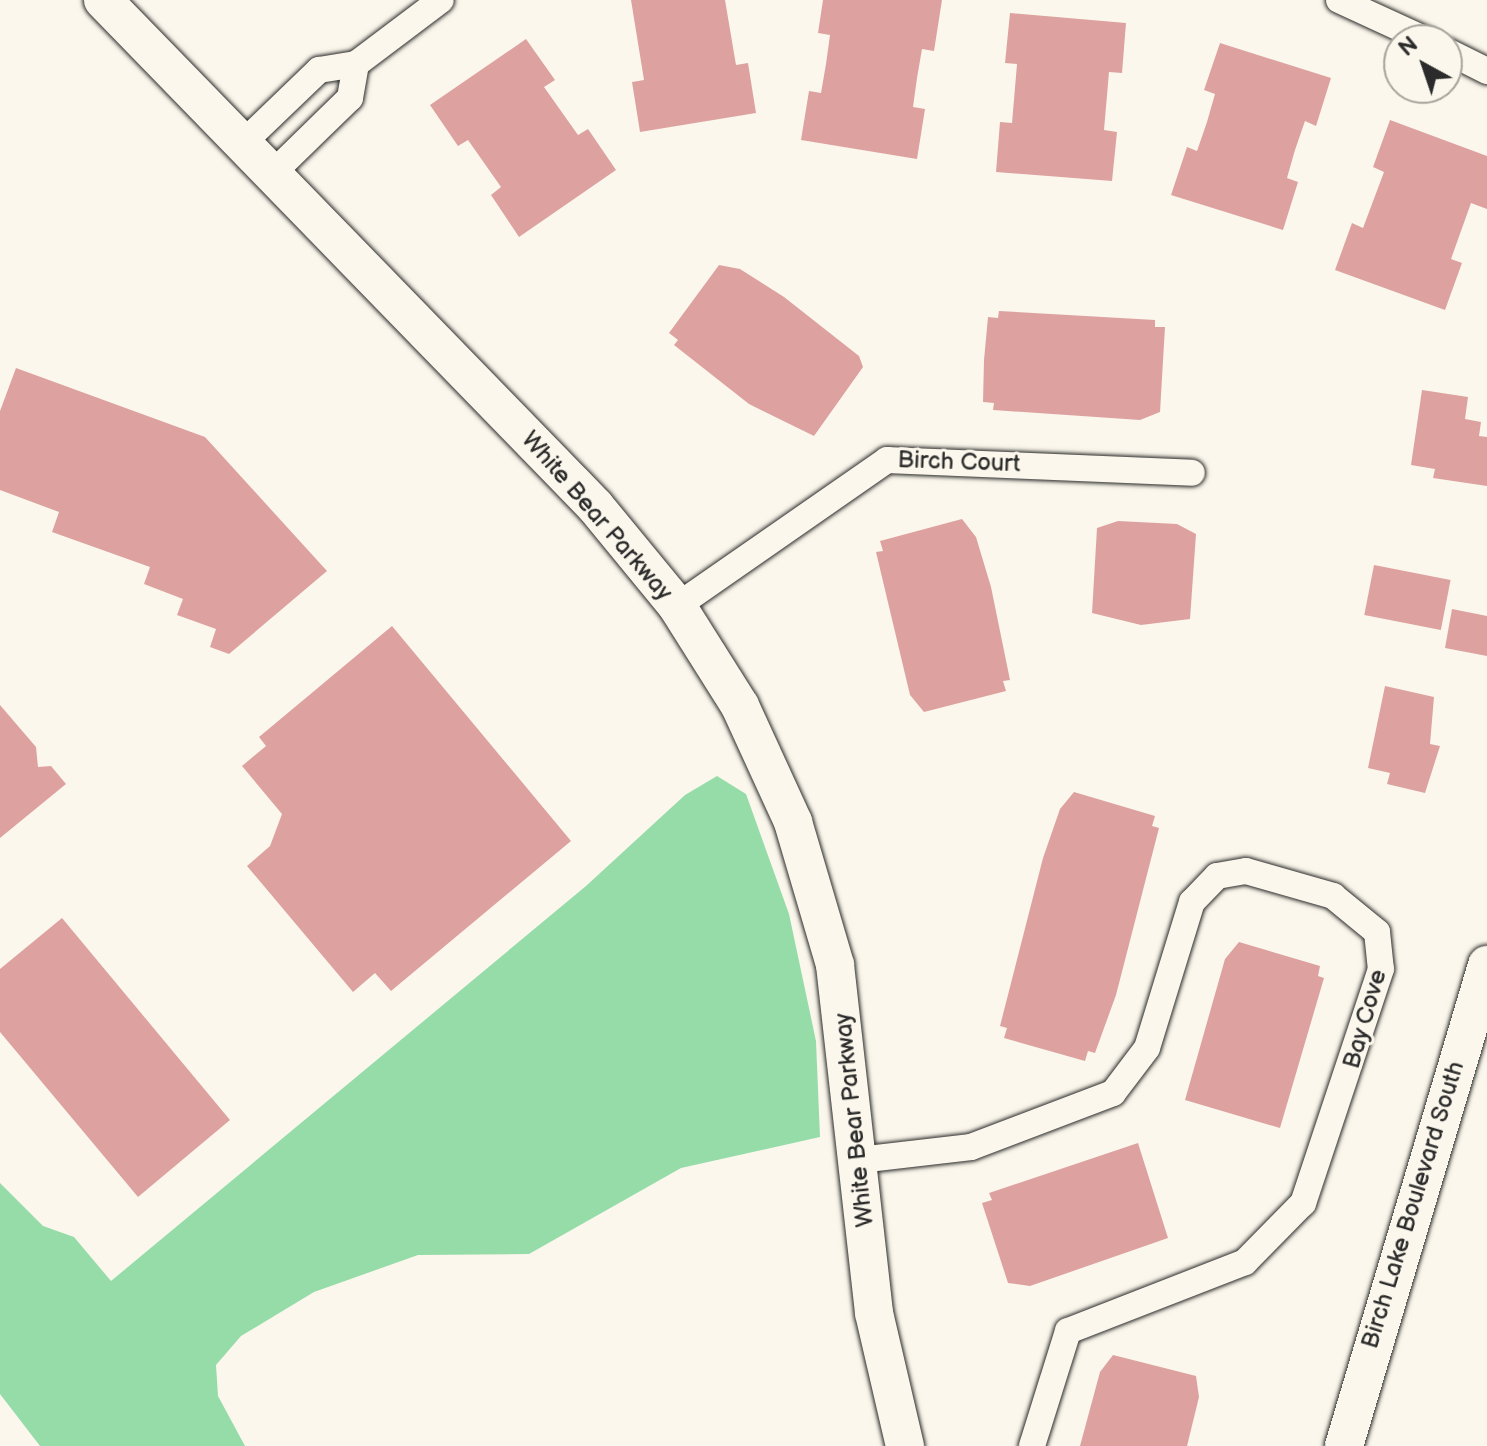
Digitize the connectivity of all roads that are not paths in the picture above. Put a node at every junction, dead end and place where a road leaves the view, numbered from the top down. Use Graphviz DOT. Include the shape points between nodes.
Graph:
graph roads {
  1 [pos="103,0"];
  2 [pos="441,0"];
  3 [pos="1339,0"];
  4 [pos="1391,24"];
  5 [pos="1463,59"];
  6 [pos="356,64"];
  7 [pos="1487,71"];
  8 [pos="242,144"];
  9 [pos="272,174"];
  10 [pos="1192,473"];
  11 [pos="677,606"];
  12 [pos="1487,965"];
  13 [pos="859,1160"];
  14 [pos="905,1446"];
  15 [pos="1032,1446"];
  16 [pos="1344,1446"];
  1 -- 8 [label="street, White Bear Parkway"];
  2 -- 6 [label="street"];
  3 -- 4 [label="street"];
  5 -- 7 [label="street"];
  6 -- 8 [label="street" via="319,70"];
  6 -- 9 [label="street" via="350,98"];
  8 -- 9 [label="street, White Bear Parkway"];
  9 -- 11 [label="street, White Bear Parkway" via="585,495"];
  10 -- 11 [label="street, Birch Court" via="887,460"];
  11 -- 13 [label="street, White Bear Parkway" via="757,739 811,875 845,1017"];
  12 -- 16 [label="street, Birch Lake Boulevard South"];
  13 -- 14 [label="street, White Bear Parkway" via="876,1326"];
  13 -- 15 [label="street, Bay Cove" via="971,1147 1113,1093 1144,1056 1192,902 1217,876 1246,871 1333,896 1377,932 1381,969 1303,1203 1245,1262 1068,1331"];
}
